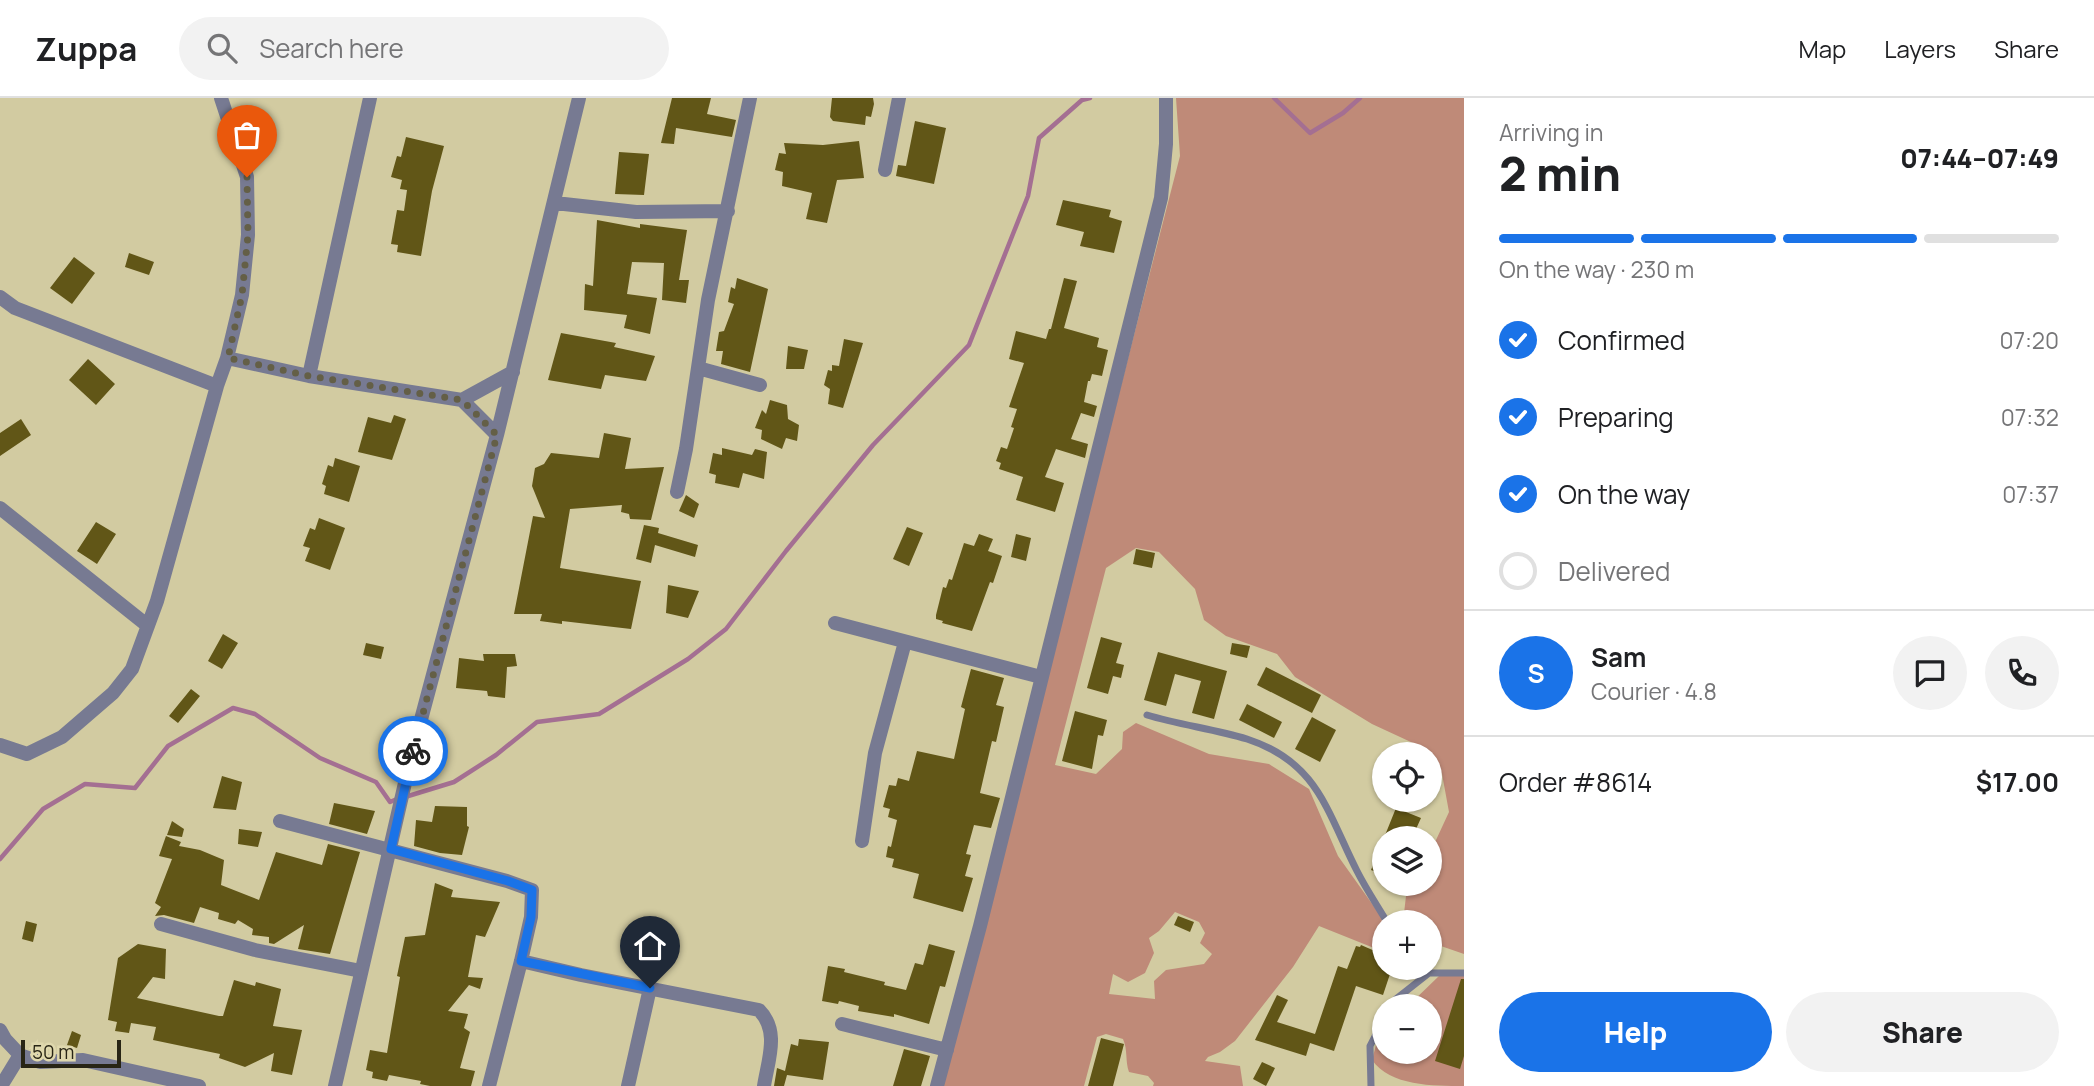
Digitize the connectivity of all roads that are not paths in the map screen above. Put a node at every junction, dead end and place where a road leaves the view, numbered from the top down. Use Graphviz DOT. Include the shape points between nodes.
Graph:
graph roads {
  1 [pos="220,98"];
  2 [pos="370,98"];
  3 [pos="579,98"];
  4 [pos="750,98"];
  5 [pos="899,98"];
  6 [pos="1166,100"];
  7 [pos="886,170"];
  8 [pos="555,202"];
  9 [pos="727,211"];
  10 [pos="0,297"];
  11 [pos="228,358"];
  12 [pos="698,368"];
  13 [pos="513,372"];
  14 [pos="309,376"];
  15 [pos="760,385"];
  16 [pos="217,386"];
  17 [pos="462,400"];
  18 [pos="497,435"];
  19 [pos="677,492"];
  20 [pos="0,508"];
  21 [pos="835,623"];
  22 [pos="148,626"];
  23 [pos="905,642"];
  24 [pos="1041,677"];
  25 [pos="1147,715"];
  26 [pos="0,745"];
  27 [pos="280,821"];
  28 [pos="862,841"];
  29 [pos="391,849"];
  30 [pos="1380,910"];
  31 [pos="161,924"];
  32 [pos="521,961"];
  33 [pos="361,971"];
  34 [pos="1442,973"];
  35 [pos="1464,973"];
  36 [pos="1420,980"];
  37 [pos="650,988"];
  38 [pos="1402,994"];
  39 [pos="842,1024"];
  40 [pos="0,1030"];
  41 [pos="1372,1042"];
  42 [pos="947,1050"];
  43 [pos="20,1055"];
  44 [pos="1,1086"];
  45 [pos="199,1086"];
  46 [pos="335,1086"];
  47 [pos="489,1086"];
  48 [pos="628,1086"];
  49 [pos="764,1086"];
  50 [pos="937,1086"];
  51 [pos="1371,1086"];
  1 -- 11 [label="street" via="247,177 242,295"];
  2 -- 14 [label="street"];
  3 -- 8 [label="street"];
  4 -- 9 [label="street"];
  5 -- 7 [label="street"];
  6 -- 24 [label="street" via="1161,198"];
  8 -- 9 [label="street" via="636,212"];
  8 -- 13 [label="street"];
  9 -- 12 [label="street"];
  10 -- 16 [label="street" via="15,308"];
  11 -- 14 [label="street"];
  11 -- 16 [label="street"];
  12 -- 15 [label="street"];
  12 -- 19 [label="street"];
  13 -- 17 [label="street"];
  13 -- 18 [label="street"];
  14 -- 17 [label="street"];
  16 -- 22 [label="street"];
  17 -- 18 [label="street"];
  18 -- 29 [label="street"];
  20 -- 22 [label="street"];
  21 -- 23 [label="street"];
  22 -- 26 [label="street" via="132,669 87,718 37,751 27,754"];
  23 -- 24 [label="street"];
  23 -- 28 [label="street" via="875,753"];
  24 -- 42 [label="street"];
  25 -- 30 [label="lane" via="1248,740 1291,761 1324,801"];
  27 -- 29 [label="street"];
  29 -- 32 [label="street" via="532,890"];
  29 -- 33 [label="street"];
  31 -- 33 [label="street" via="255,950"];
  32 -- 37 [label="street"];
  32 -- 47 [label="street"];
  33 -- 46 [label="street"];
  34 -- 35 [label="lane"];
  36 -- 38 [label="lane"];
  37 -- 48 [label="street"];
  37 -- 49 [label="street" via="759,1010 772,1031"];
  39 -- 42 [label="street"];
  40 -- 43 [label="street"];
  41 -- 51 [label="lane"];
  42 -- 50 [label="street"];
  43 -- 44 [label="street"];
  43 -- 45 [label="street" via="40,1062 83,1060"];
}
